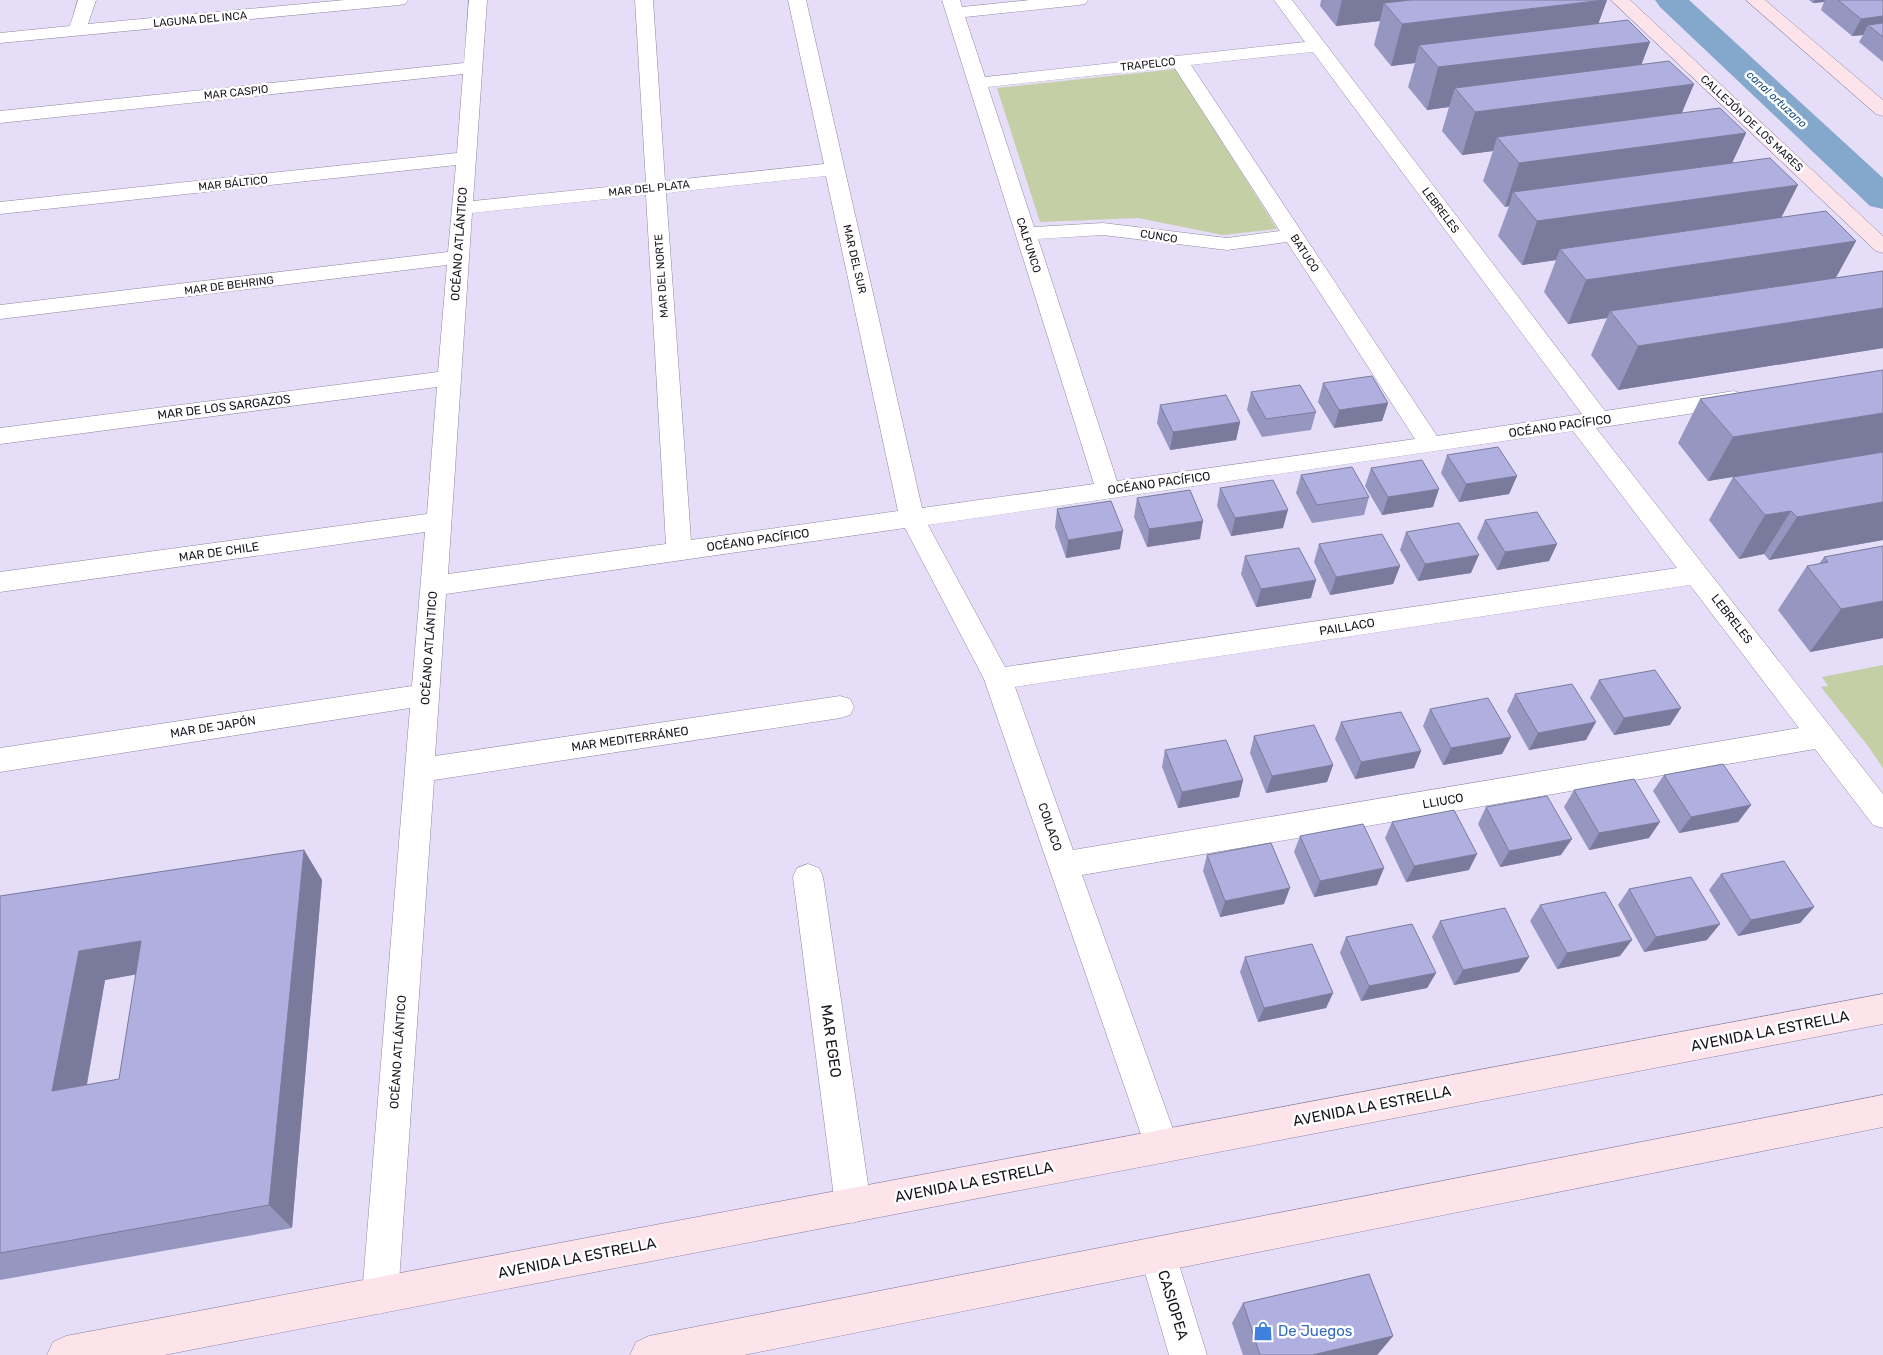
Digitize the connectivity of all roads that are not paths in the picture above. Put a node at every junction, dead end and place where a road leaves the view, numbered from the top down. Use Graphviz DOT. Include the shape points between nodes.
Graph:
graph roads {
  1 [pos="87,0"];
  2 [pos="400,0"];
  3 [pos="478,0"];
  4 [pos="644,0"];
  5 [pos="797,0"];
  6 [pos="1079,0"];
  7 [pos="1283,0"];
  8 [pos="1620,0"];
  9 [pos="1755,0"];
  10 [pos="953,6"];
  11 [pos="242,7"];
  12 [pos="77,30"];
  13 [pos="0,38"];
  14 [pos="1318,46"];
  15 [pos="1179,61"];
  16 [pos="473,68"];
  17 [pos="977,83"];
  18 [pos="1883,110"];
  19 [pos="0,117"];
  20 [pos="466,158"];
  21 [pos="835,169"];
  22 [pos="656,188"];
  23 [pos="0,208"];
  24 [pos="462,208"];
  25 [pos="1025,234"];
  26 [pos="1293,235"];
  27 [pos="1883,247"];
  28 [pos="459,257"];
  29 [pos="0,312"];
  30 [pos="449,378"];
  31 [pos="1756,396"];
  32 [pos="1589,421"];
  33 [pos="0,436"];
  34 [pos="1431,445"];
  35 [pos="1108,490"];
  36 [pos="912,518"];
  37 [pos="439,521"];
  38 [pos="679,551"];
  39 [pos="1697,574"];
  40 [pos="0,582"];
  41 [pos="434,586"];
  42 [pos="998,679"];
  43 [pos="426,695"];
  44 [pos="840,707"];
  45 [pos="1822,736"];
  46 [pos="0,760"];
  47 [pos="419,770"];
  48 [pos="1883,816"];
  49 [pos="1063,865"];
  50 [pos="808,877"];
  51 [pos="1883,1009"];
  52 [pos="1883,1111"];
  53 [pos="1162,1146"];
  54 [pos="853,1205"];
  55 [pos="1158,1255"];
  56 [pos="380,1296"];
  57 [pos="131,1349"];
  58 [pos="66,1355"];
  59 [pos="649,1355"];
  60 [pos="1188,1355"];
  1 -- 12 [label="street"];
  2 -- 11 [label="street, LAGUNA DEL INCA"];
  3 -- 16 [label="street, OCÉANO ATLÁNTICO"];
  4 -- 22 [label="street, MAR DEL NORTE"];
  5 -- 21 [label="street, MAR DEL SUR"];
  6 -- 10 [label="street"];
  7 -- 14 [label="street, LEBRELES"];
  8 -- 27 [label="main road, CALLEJÓN DE LOS MARES"];
  9 -- 18 [label="main road"];
  10 -- 17 [label="street, CALFUNCO"];
  11 -- 12 [label="street, LAGUNA DEL INCA"];
  12 -- 13 [label="street, LAGUNA DEL INCA"];
  14 -- 15 [label="street, TRAPELCO"];
  14 -- 32 [label="street, LEBRELES"];
  15 -- 17 [label="street, TRAPELCO"];
  15 -- 26 [label="street, BATUCO"];
  16 -- 19 [label="street, MAR CASPIO"];
  16 -- 20 [label="street, OCÉANO ATLÁNTICO"];
  17 -- 25 [label="street, CALFUNCO"];
  20 -- 23 [label="street, MAR BÁLTICO"];
  20 -- 24 [label="street, OCÉANO ATLÁNTICO"];
  21 -- 22 [label="street, MAR DEL PLATA"];
  21 -- 36 [label="street, MAR DEL SUR"];
  22 -- 24 [label="street, MAR DEL PLATA"];
  22 -- 38 [label="street, MAR DEL NORTE"];
  24 -- 28 [label="street, OCÉANO ATLÁNTICO"];
  25 -- 26 [label="street, CUNCO" via="1103,229 1226,244"];
  25 -- 35 [label="street, CALFUNCO"];
  26 -- 34 [label="street, BATUCO"];
  28 -- 29 [label="street, MAR DE BEHRING"];
  28 -- 30 [label="street, OCÉANO ATLÁNTICO"];
  30 -- 33 [label="street, MAR DE LOS SARGAZOS"];
  30 -- 37 [label="street, OCÉANO ATLÁNTICO"];
  31 -- 32 [label="street, OCÉANO PACÍFICO"];
  32 -- 34 [label="street, OCÉANO PACÍFICO"];
  32 -- 39 [label="street, LEBRELES"];
  34 -- 35 [label="street, OCÉANO PACÍFICO"];
  35 -- 36 [label="street, OCÉANO PACÍFICO"];
  36 -- 38 [label="street, OCÉANO PACÍFICO"];
  36 -- 42 [label="street, COILACO"];
  37 -- 40 [label="street, MAR DE CHILE"];
  37 -- 41 [label="street, OCÉANO ATLÁNTICO"];
  38 -- 41 [label="street, OCÉANO PACÍFICO"];
  39 -- 42 [label="street, PAILLACO"];
  39 -- 45 [label="street, LEBRELES"];
  41 -- 43 [label="street, OCÉANO ATLÁNTICO"];
  42 -- 49 [label="street, COILACO"];
  43 -- 46 [label="street, MAR DE JAPÓN"];
  43 -- 47 [label="street, OCÉANO ATLÁNTICO"];
  44 -- 47 [label="street, MAR MEDITERRÁNEO"];
  45 -- 48 [label="street, LEBRELES"];
  45 -- 49 [label="street, LLIUCO"];
  47 -- 56 [label="street, OCÉANO ATLÁNTICO"];
  49 -- 53 [label="street, COILACO"];
  50 -- 54 [label="street, MAR EGEO"];
  51 -- 53 [label="main road, AVENIDA LA ESTRELLA"];
  52 -- 55 [label="main road"];
  53 -- 54 [label="main road, AVENIDA LA ESTRELLA"];
  54 -- 56 [label="main road, AVENIDA LA ESTRELLA"];
  55 -- 59 [label="main road"];
  55 -- 60 [label="street, CASIOPEA"];
  56 -- 57 [label="main road, AVENIDA LA ESTRELLA"];
  57 -- 58 [label="main road, AVENIDA LA ESTRELLA"];
}
